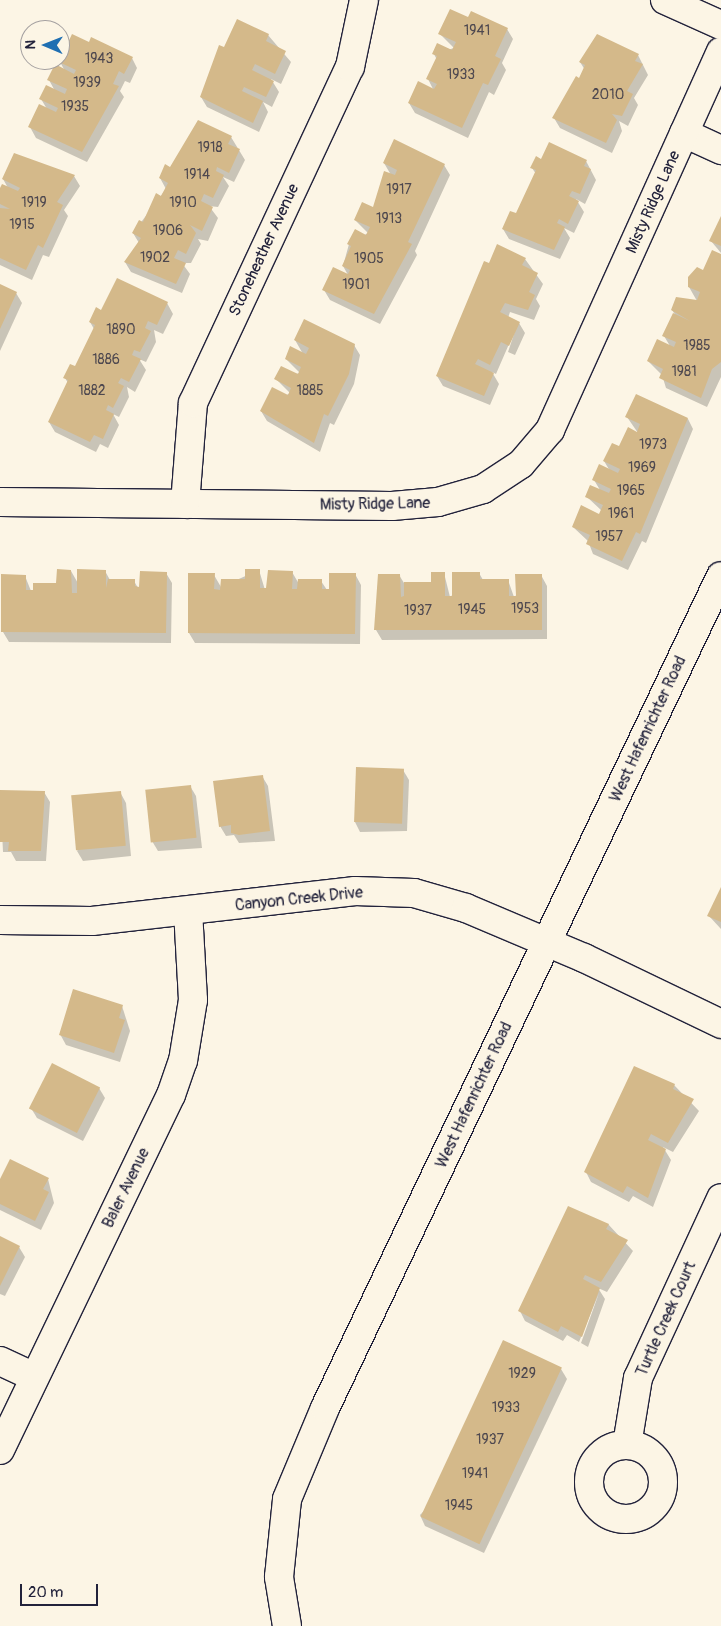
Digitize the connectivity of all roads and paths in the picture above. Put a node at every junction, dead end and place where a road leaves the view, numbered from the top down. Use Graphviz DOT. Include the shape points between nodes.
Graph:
graph roads {
  1 [pos="364,0"];
  2 [pos="665,0"];
  3 [pos="721,25"];
  4 [pos="721,52"];
  5 [pos="684,133"];
  6 [pos="721,150"];
  7 [pos="0,502"];
  8 [pos="185,504"];
  9 [pos="721,576"];
  10 [pos="188,911"];
  11 [pos="0,920"];
  12 [pos="547,943"];
  13 [pos="721,1024"];
  14 [pos="721,1198"];
  15 [pos="0,1360"];
  16 [pos="35,1377"];
  17 [pos="627,1445"];
  18 [pos="0,1450"];
  19 [pos="287,1626"];
  1 -- 8 [label="street, Stoneheather Avenue" via="350,67 193,403"];
  2 -- 3 [label="street"];
  4 -- 5 [label="street, Misty Ridge Lane"];
  5 -- 6 [label="street"];
  5 -- 8 [label="street, Misty Ridge Lane" via="550,430 521,464 483,489 438,502 392,506"];
  7 -- 8 [label="street, Misty Ridge Lane"];
  9 -- 12 [label="street, West Hafenrichter Road"];
  10 -- 11 [label="street, Canyon Creek Drive" via="92,921"];
  10 -- 12 [label="street, Canyon Creek Drive" via="355,891 414,894 466,908"];
  10 -- 16 [label="street, Baler Avenue" via="193,1000 183,1061 171,1095"];
  12 -- 13 [label="street, Canyon Creek Drive"];
  12 -- 19 [label="street, West Hafenrichter Road" via="325,1408 287,1499 279,1577"];
  14 -- 17 [label="street, Turtle Creek Court" via="638,1378"];
  15 -- 16 [label="street"];
  16 -- 18 [label="street, Baler Avenue"];
}
